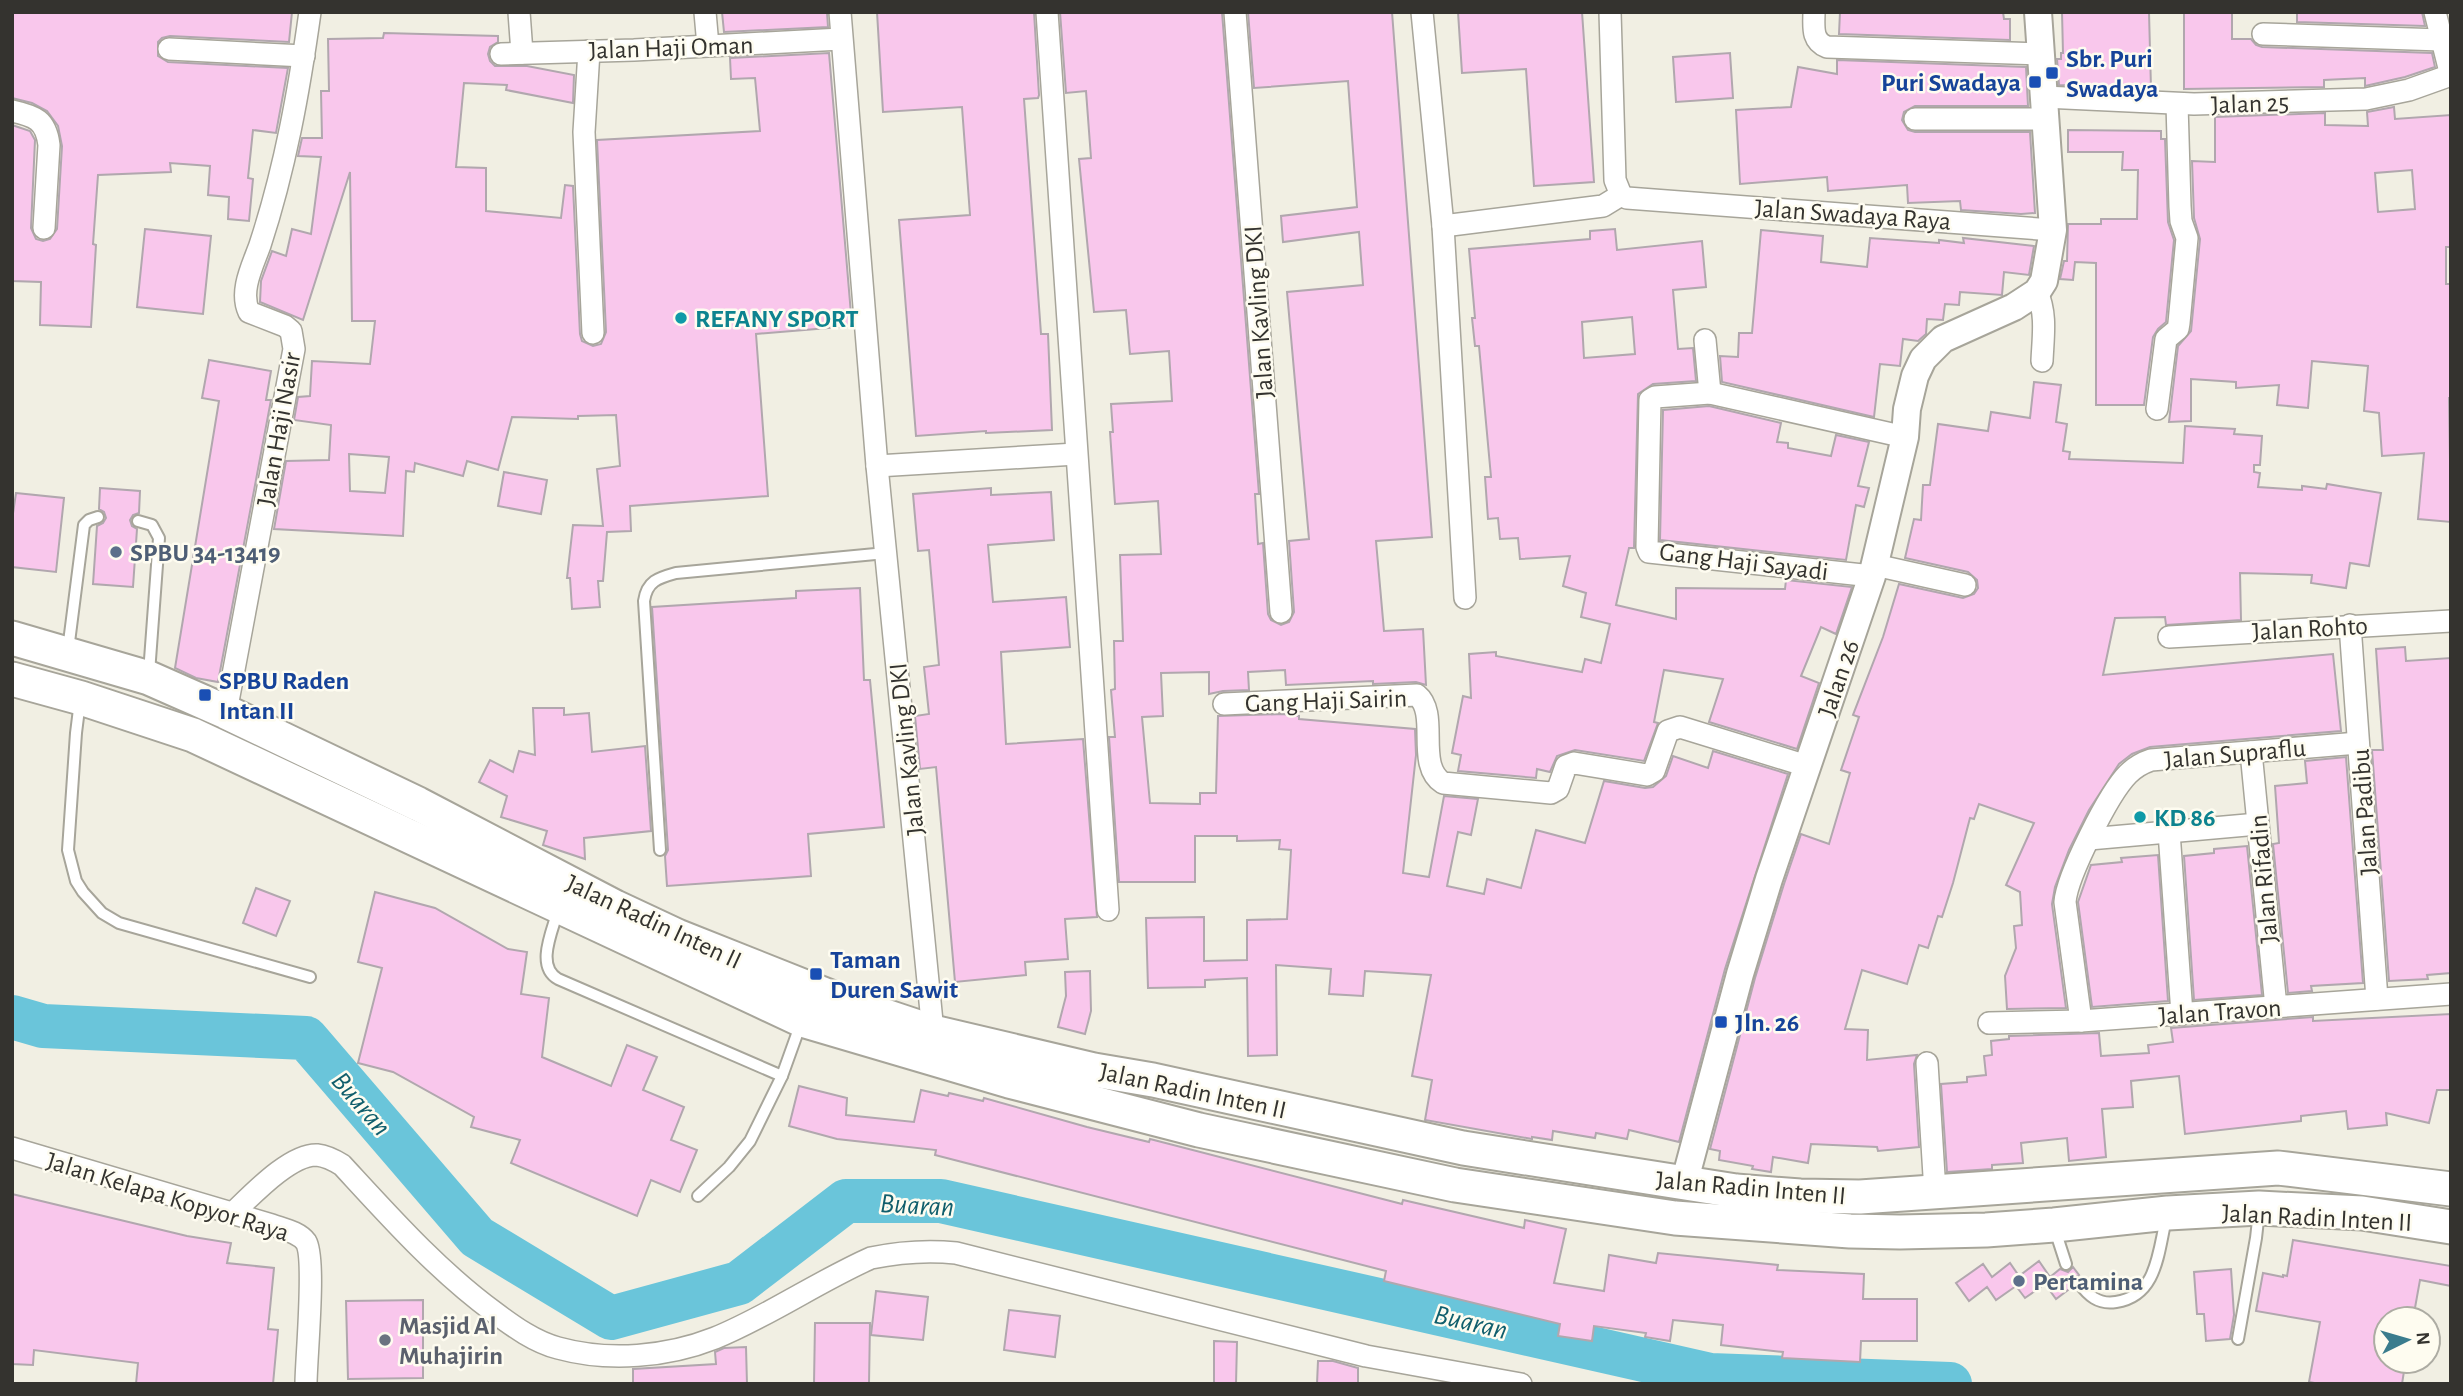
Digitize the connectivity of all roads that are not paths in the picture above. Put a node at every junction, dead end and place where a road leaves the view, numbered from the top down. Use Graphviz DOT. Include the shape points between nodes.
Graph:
graph roads {
  1 [pos="310,12"];
  2 [pos="519,12"];
  3 [pos="705,12"];
  4 [pos="840,12"];
  5 [pos="1047,12"];
  6 [pos="1235,12"];
  7 [pos="1422,12"];
  8 [pos="1609,12"];
  9 [pos="1814,12"];
  10 [pos="2038,12"];
  11 [pos="2435,12"];
  12 [pos="2263,34"];
  13 [pos="841,39"];
  14 [pos="2441,40"];
  15 [pos="708,46"];
  16 [pos="169,49"];
  17 [pos="589,51"];
  18 [pos="2039,54"];
  19 [pos="304,56"];
  20 [pos="2451,75"];
  21 [pos="2177,104"];
  22 [pos="2045,108"];
  23 [pos="12,111"];
  24 [pos="1914,119"];
  25 [pos="1621,195"];
  26 [pos="1443,226"];
  27 [pos="44,228"];
  28 [pos="2053,230"];
  29 [pos="2037,292"];
  30 [pos="593,333"];
  31 [pos="1705,340"];
  32 [pos="2042,361"];
  33 [pos="1710,393"];
  34 [pos="2157,409"];
  35 [pos="1905,438"];
  36 [pos="1076,454"];
  37 [pos="877,466"];
  38 [pos="98,517"];
  39 [pos="138,521"];
  40 [pos="886,554"];
  41 [pos="1874,571"];
  42 [pos="1965,585"];
  43 [pos="1465,598"];
  44 [pos="1281,612"];
  45 [pos="2451,621"];
  46 [pos="2350,625"];
  47 [pos="2169,637"];
  48 [pos="12,638"];
  49 [pos="68,653"];
  50 [pos="149,678"];
  51 [pos="12,680"];
  52 [pos="81,698"];
  53 [pos="1224,704"];
  54 [pos="226,712"];
  55 [pos="2358,743"];
  56 [pos="2251,752"];
  57 [pos="1807,766"];
  58 [pos="2258,824"];
  59 [pos="2169,832"];
  60 [pos="2089,839"];
  61 [pos="660,850"];
  62 [pos="559,907"];
  63 [pos="1108,910"];
  64 [pos="310,978"];
  65 [pos="2451,994"];
  66 [pos="2377,999"];
  67 [pos="2276,1007"];
  68 [pos="2182,1014"];
  69 [pos="802,1020"];
  70 [pos="2081,1021"];
  71 [pos="1989,1023"];
  72 [pos="933,1032"];
  73 [pos="1927,1063"];
  74 [pos="782,1076"];
  75 [pos="12,1148"];
  76 [pos="1463,1148"];
  77 [pos="1684,1184"];
  78 [pos="1455,1185"];
  79 [pos="2451,1189"];
  80 [pos="1935,1192"];
  81 [pos="698,1196"];
  82 [pos="2259,1208"];
  83 [pos="233,1213"];
  84 [pos="2168,1213"];
  85 [pos="2054,1225"];
  86 [pos="2451,1227"];
  87 [pos="2066,1264"];
  88 [pos="2078,1283"];
  89 [pos="2238,1339"];
  90 [pos="306,1384"];
  91 [pos="1521,1384"];
  1 -- 19 [label="street, Jalan Haji Nasir"];
  2 -- 17 [label="street, Jalan Haji Oman" via="512,53"];
  3 -- 15 [label="street"];
  4 -- 13 [label="street, Jalan Kavling DKI"];
  5 -- 36 [label="street"];
  6 -- 44 [label="street, Jalan Kavling DKI"];
  7 -- 26 [label="street"];
  8 -- 25 [label="street" via="1615,180"];
  9 -- 18 [label="street" via="1815,37 1827,47"];
  10 -- 18 [label="street"];
  11 -- 14 [label="street"];
  12 -- 14 [label="street"];
  13 -- 15 [label="street, Jalan Haji Oman"];
  13 -- 37 [label="street, Jalan Kavling DKI"];
  14 -- 20 [label="street"];
  15 -- 17 [label="street, Jalan Haji Oman"];
  16 -- 19 [label="street"];
  17 -- 30 [label="street" via="584,132"];
  18 -- 22 [label="street"];
  19 -- 54 [label="street, Jalan Haji Nasir" via="283,163 246,286 249,312 285,326 291,331 294,349"];
  20 -- 21 [label="street, Jalan 25" via="2366,99"];
  21 -- 22 [label="street, Jalan 25"];
  21 -- 34 [label="street" via="2181,221 2187,238 2178,329 2166,339"];
  22 -- 24 [label="street, Jalan 25"];
  22 -- 28 [label="street"];
  23 -- 27 [label="street" via="29,115 47,132"];
  25 -- 26 [label="street" via="1603,205"];
  25 -- 28 [label="street, Jalan Swadaya Raya" via="1634,200"];
  26 -- 43 [label="street"];
  28 -- 29 [label="street" via="2046,272"];
  29 -- 32 [label="street" via="2045,320"];
  29 -- 35 [label="street, Jalan 26" via="1933,347 1915,376"];
  31 -- 33 [label="street"];
  33 -- 35 [label="street, Gang Haji Sayadi"];
  33 -- 41 [label="street, Gang Haji Sayadi" via="1650,400 1648,551"];
  35 -- 41 [label="street, Jalan 26"];
  36 -- 37 [label="street"];
  36 -- 63 [label="street"];
  37 -- 40 [label="street, Jalan Kavling DKI"];
  38 -- 49 [label="lane" via="84,525"];
  39 -- 50 [label="lane" via="152,525 159,538"];
  40 -- 61 [label="lane" via="676,573 651,582 644,601"];
  40 -- 72 [label="street, Jalan Kavling DKI"];
  41 -- 42 [label="street"];
  41 -- 57 [label="street, Jalan 26"];
  45 -- 46 [label="street, Jalan Rohto"];
  46 -- 47 [label="street, Jalan Rohto"];
  46 -- 55 [label="street, Jalan Padibu"];
  48 -- 49 [label="main road, Jalan Radin Inten II"];
  49 -- 50 [label="main road, Jalan Radin Inten II"];
  50 -- 54 [label="main road, Jalan Radin Inten II"];
  51 -- 52 [label="main road, Jalan Radin Inten II"];
  52 -- 62 [label="main road, Jalan Radin Inten II" via="192,736"];
  52 -- 64 [label="lane" via="68,850 76,881 90,902 120,923"];
  53 -- 57 [label="street, Gang Haji Sairin" via="1417,695 1425,706 1431,766 1443,783 1551,793 1558,789 1566,766 1574,763 1647,775 1654,771 1668,731 1680,727"];
  54 -- 72 [label="main road, Jalan Radin Inten II" via="677,936 843,1002"];
  55 -- 56 [label="street, Jalan Supraflu"];
  55 -- 66 [label="street, Jalan Padibu"];
  56 -- 58 [label="street, Jalan Rifadin"];
  56 -- 60 [label="street, Jalan Supraflu" via="2142,763 2126,776"];
  57 -- 77 [label="street, Jalan 26" via="1740,974"];
  58 -- 59 [label="street"];
  58 -- 67 [label="street, Jalan Rifadin"];
  59 -- 60 [label="street"];
  59 -- 68 [label="street"];
  60 -- 70 [label="street, Jalan Supraflu" via="2069,881 2065,902"];
  62 -- 69 [label="main road, Jalan Radin Inten II"];
  62 -- 74 [label="lane" via="546,958 553,977"];
  65 -- 66 [label="street, Jalan Travon"];
  66 -- 67 [label="street, Jalan Travon"];
  67 -- 68 [label="street, Jalan Travon"];
  68 -- 70 [label="street, Jalan Travon"];
  69 -- 74 [label="lane"];
  69 -- 78 [label="main road, Jalan Radin Inten II" via="996,1078 1199,1130"];
  70 -- 71 [label="street, Jalan Travon"];
  72 -- 76 [label="main road, Jalan Radin Inten II"];
  73 -- 80 [label="street"];
  74 -- 81 [label="lane" via="750,1141"];
  75 -- 83 [label="street, Jalan Kelapa Kopyor Raya"];
  76 -- 77 [label="main road, Jalan Radin Inten II"];
  76 -- 78 [label="main road"];
  77 -- 80 [label="main road, Jalan Radin Inten II" via="1800,1196"];
  78 -- 85 [label="main road, Jalan Radin Inten II" via="1675,1217 1850,1231"];
  79 -- 80 [label="main road, Jalan Radin Inten II" via="2278,1168"];
  82 -- 84 [label="main road, Jalan Radin Inten II"];
  82 -- 86 [label="main road, Jalan Radin Inten II" via="2362,1213"];
  82 -- 89 [label="lane"];
  83 -- 90 [label="street, Jalan Kelapa Kopyor Raya" via="299,1235 306,1242 310,1263"];
  83 -- 91 [label="street" via="298,1159 313,1155 330,1158 465,1291 519,1331 558,1348 603,1356 643,1355 713,1338 870,1258 924,1250 956,1253 1366,1356"];
  84 -- 85 [label="main road, Jalan Radin Inten II"];
  84 -- 88 [label="lane" via="2153,1275 2139,1294 2102,1302"];
  85 -- 87 [label="lane"];
}
